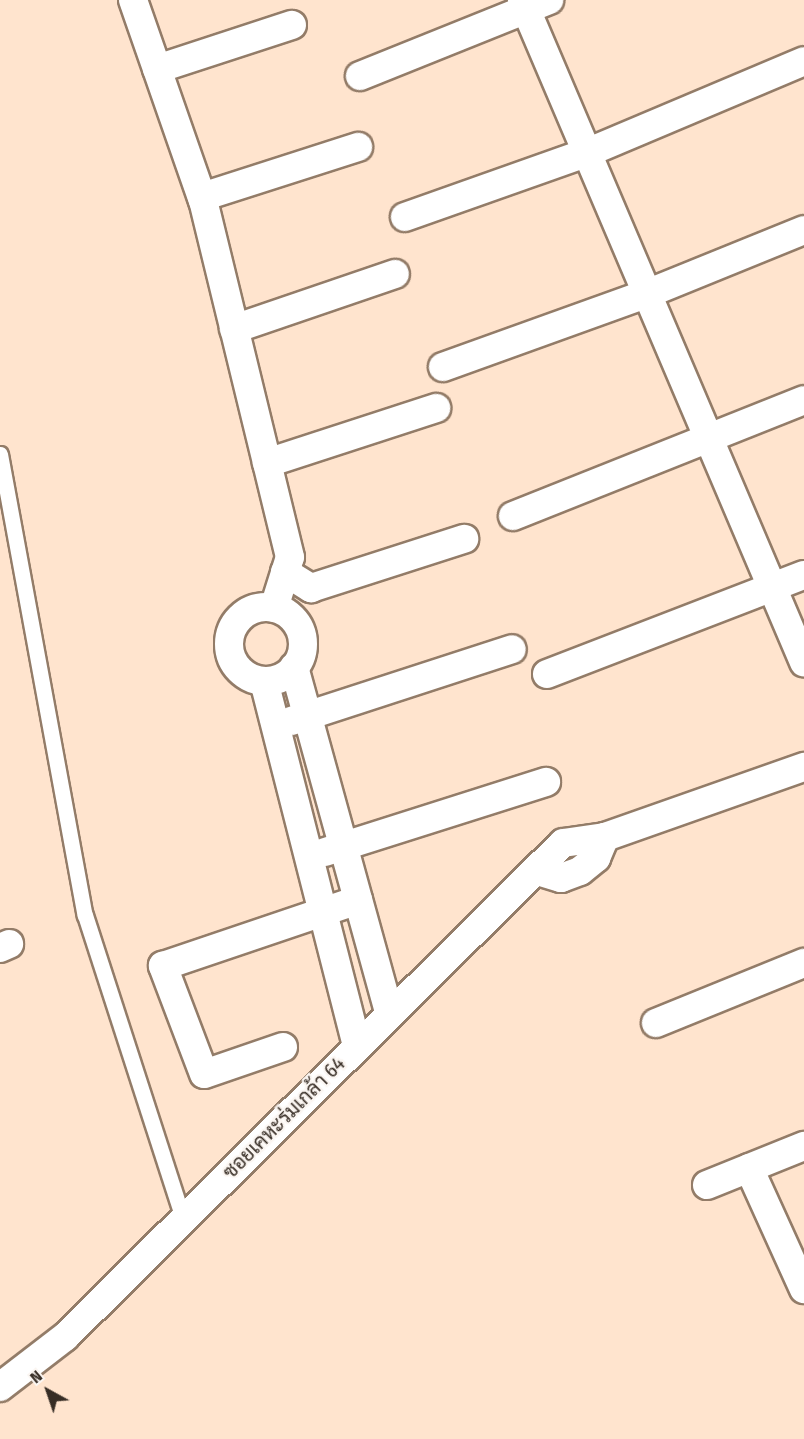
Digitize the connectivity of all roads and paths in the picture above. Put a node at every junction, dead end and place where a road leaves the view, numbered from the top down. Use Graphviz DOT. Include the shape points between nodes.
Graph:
graph roads {
  1 [pos="133,0"];
  2 [pos="532,3"];
  3 [pos="292,25"];
  4 [pos="804,61"];
  5 [pos="157,69"];
  6 [pos="360,76"];
  7 [pos="358,147"];
  8 [pos="589,152"];
  9 [pos="202,201"];
  10 [pos="405,217"];
  11 [pos="804,230"];
  12 [pos="395,274"];
  13 [pos="649,293"];
  14 [pos="234,329"];
  15 [pos="443,367"];
  16 [pos="804,400"];
  17 [pos="436,408"];
  18 [pos="711,439"];
  19 [pos="0,454"];
  20 [pos="267,464"];
  21 [pos="513,516"];
  22 [pos="464,539"];
  23 [pos="285,572"];
  24 [pos="804,575"];
  25 [pos="773,588"];
  26 [pos="274,608"];
  27 [pos="512,649"];
  28 [pos="804,662"];
  29 [pos="294,667"];
  30 [pos="547,675"];
  31 [pos="264,681"];
  32 [pos="308,716"];
  33 [pos="275,727"];
  34 [pos="804,767"];
  35 [pos="546,782"];
  36 [pos="605,837"];
  37 [pos="344,846"];
  38 [pos="308,857"];
  39 [pos="538,871"];
  40 [pos="358,900"];
  41 [pos="322,912"];
  42 [pos="804,963"];
  43 [pos="389,1013"];
  44 [pos="656,1023"];
  45 [pos="357,1046"];
  46 [pos="283,1047"];
  47 [pos="804,1146"];
  48 [pos="750,1168"];
  49 [pos="706,1185"];
  50 [pos="183,1219"];
  51 [pos="804,1289"];
  52 [pos="0,1387"];
  1 -- 5 [label="street"];
  2 -- 6 [label="street"];
  2 -- 8 [label="street"];
  3 -- 5 [label="street"];
  4 -- 8 [label="street"];
  5 -- 9 [label="street"];
  7 -- 9 [label="street" via="202,197"];
  8 -- 10 [label="street"];
  8 -- 13 [label="street"];
  9 -- 14 [label="street"];
  11 -- 13 [label="street"];
  12 -- 14 [label="street"];
  13 -- 15 [label="street"];
  13 -- 18 [label="street"];
  14 -- 20 [label="street"];
  16 -- 18 [label="street"];
  17 -- 20 [label="street"];
  18 -- 21 [label="street"];
  18 -- 25 [label="street"];
  19 -- 50 [label="lane" via="84,915"];
  20 -- 23 [label="street" via="290,557"];
  22 -- 23 [label="street" via="312,588"];
  23 -- 26 [label="street"];
  24 -- 25 [label="street"];
  25 -- 28 [label="street"];
  25 -- 30 [label="street"];
  26 -- 29 [label="street" via="290,615 302,635 303,646"];
  26 -- 31 [label="street" via="255,608 243,614 229,635 232,661 246,674"];
  27 -- 32 [label="street"];
  29 -- 31 [label="street" via="286,675"];
  29 -- 32 [label="street"];
  31 -- 33 [label="street"];
  32 -- 33 [label="street"];
  32 -- 37 [label="street"];
  33 -- 38 [label="street"];
  34 -- 36 [label="street"];
  35 -- 37 [label="street"];
  36 -- 39 [label="street, ซอยเคหะร่มเกล้า 64" via="562,843"];
  36 -- 39 [label="street" via="596,858 580,871 561,878"];
  37 -- 38 [label="street"];
  37 -- 40 [label="street"];
  38 -- 41 [label="street"];
  39 -- 43 [label="street, ซอยเคหะร่มเกล้า 64"];
  40 -- 41 [label="street"];
  40 -- 43 [label="street"];
  41 -- 45 [label="street"];
  41 -- 46 [label="street" via="163,966 204,1074"];
  42 -- 44 [label="street"];
  43 -- 45 [label="street, ซอยเคหะร่มเกล้า 64"];
  45 -- 50 [label="street, ซอยเคหะร่มเกล้า 64"];
  47 -- 48 [label="street"];
  48 -- 49 [label="street"];
  48 -- 51 [label="street"];
  50 -- 52 [label="street, ซอยเคหะร่มเกล้า 64" via="65,1337"];
}
